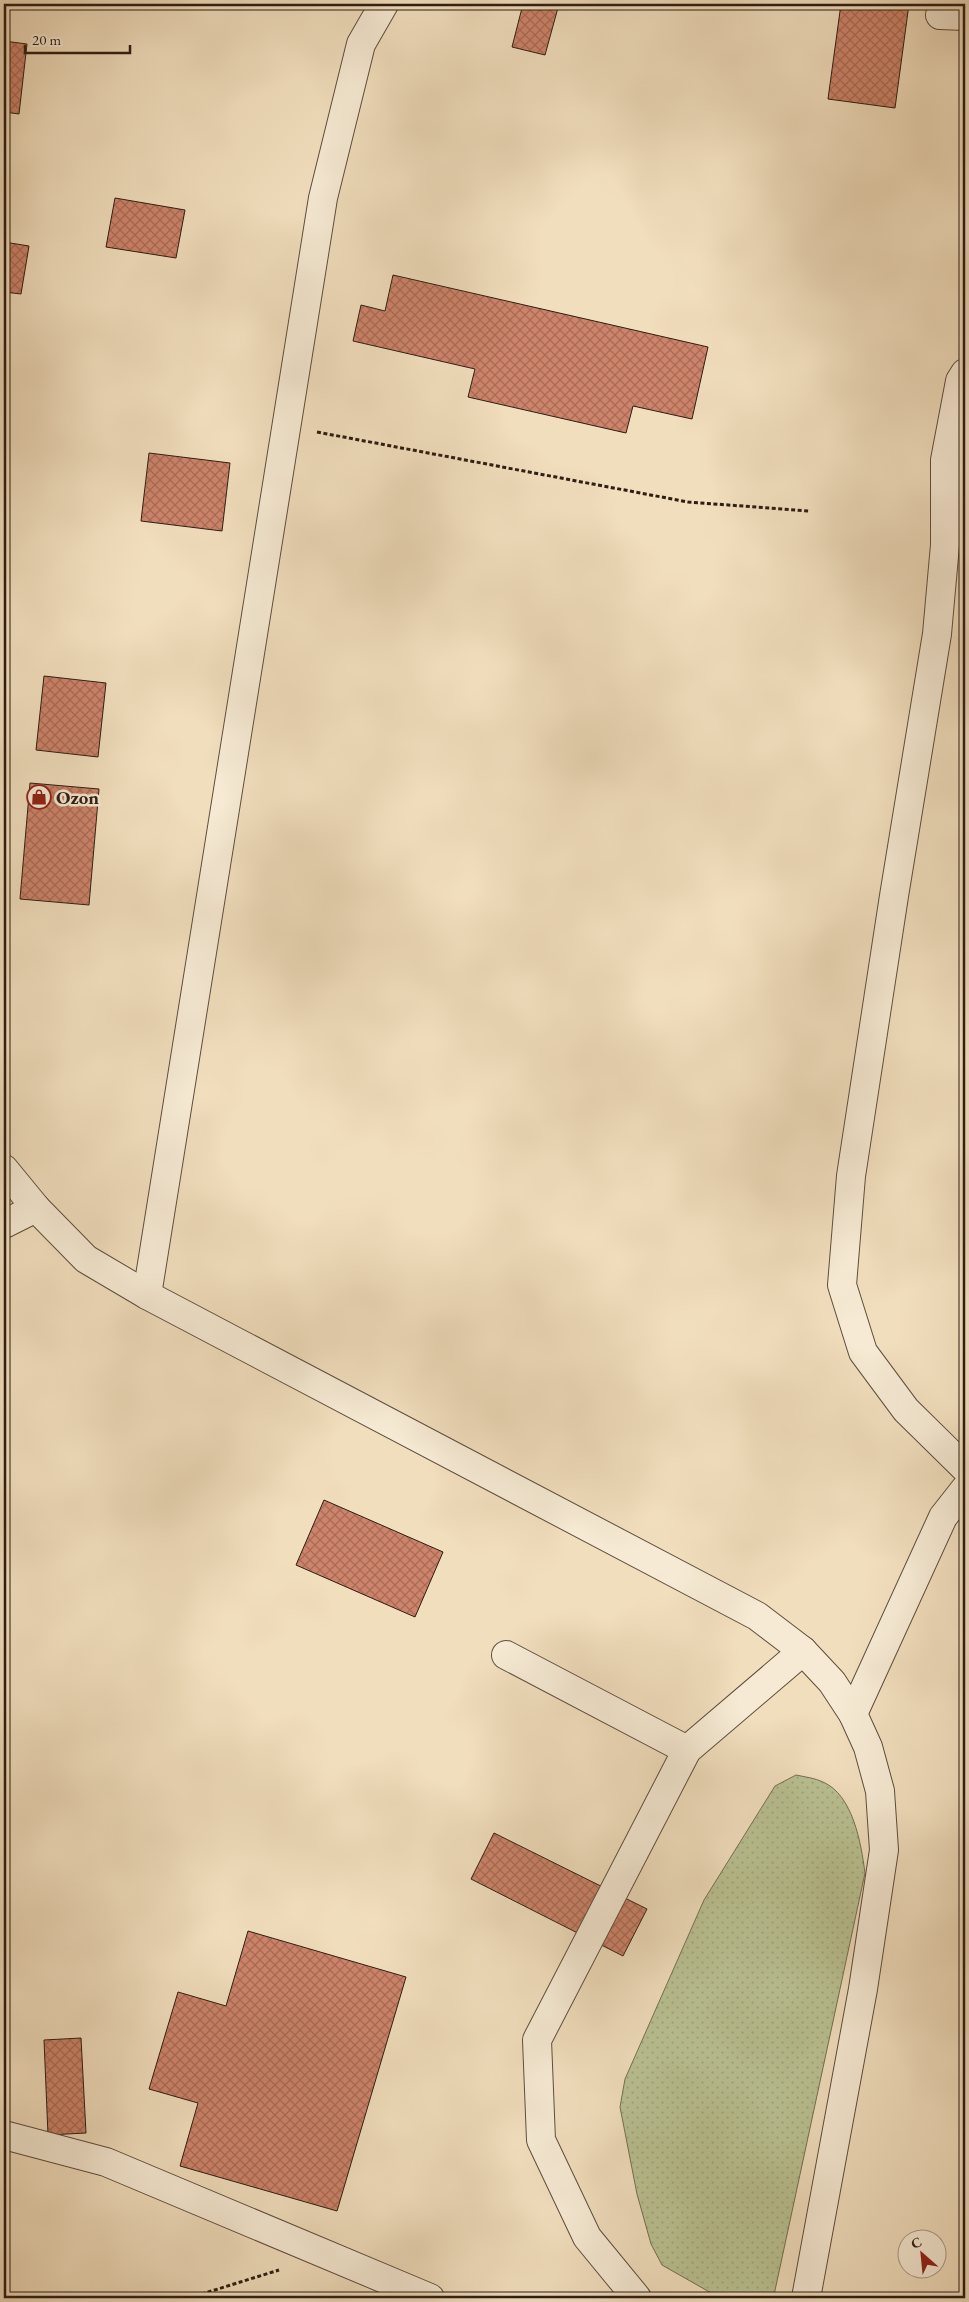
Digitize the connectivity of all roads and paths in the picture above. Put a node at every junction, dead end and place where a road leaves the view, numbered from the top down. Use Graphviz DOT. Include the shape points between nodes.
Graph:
graph roads {
  1 [pos="384,4"];
  2 [pos="965,373"];
  3 [pos="287,426"];
  4 [pos="809,511"];
  5 [pos="4,1169"];
  6 [pos="36,1208"];
  7 [pos="4,1224"];
  8 [pos="147,1296"];
  9 [pos="965,1468"];
  10 [pos="965,1489"];
  11 [pos="804,1650"];
  12 [pos="506,1655"];
  13 [pos="853,1714"];
  14 [pos="687,1750"];
  15 [pos="4,2136"];
  16 [pos="280,2270"];
  17 [pos="189,2298"];
  18 [pos="430,2298"];
  19 [pos="637,2298"];
  20 [pos="806,2298"];
  1 -- 3 [label="street" via="361,44 323,198"];
  2 -- 9 [label="street" via="960,381 945,460 945,545 937,634 851,1176 842,1285 863,1352 906,1410"];
  3 -- 4 [label="path" via="688,502"];
  3 -- 8 [label="street"];
  5 -- 6 [label="street"];
  6 -- 7 [label="street"];
  6 -- 8 [label="street" via="86,1259"];
  8 -- 11 [label="street" via="757,1616"];
  10 -- 13 [label="street" via="944,1517"];
  11 -- 13 [label="street" via="832,1682"];
  11 -- 14 [label="street"];
  12 -- 14 [label="street"];
  13 -- 20 [label="street" via="868,1747 880,1791 884,1850 863,1989"];
  14 -- 19 [label="street" via="537,2040 541,2140 587,2237"];
  15 -- 18 [label="street" via="106,2162"];
  16 -- 17 [label="path"];
}
